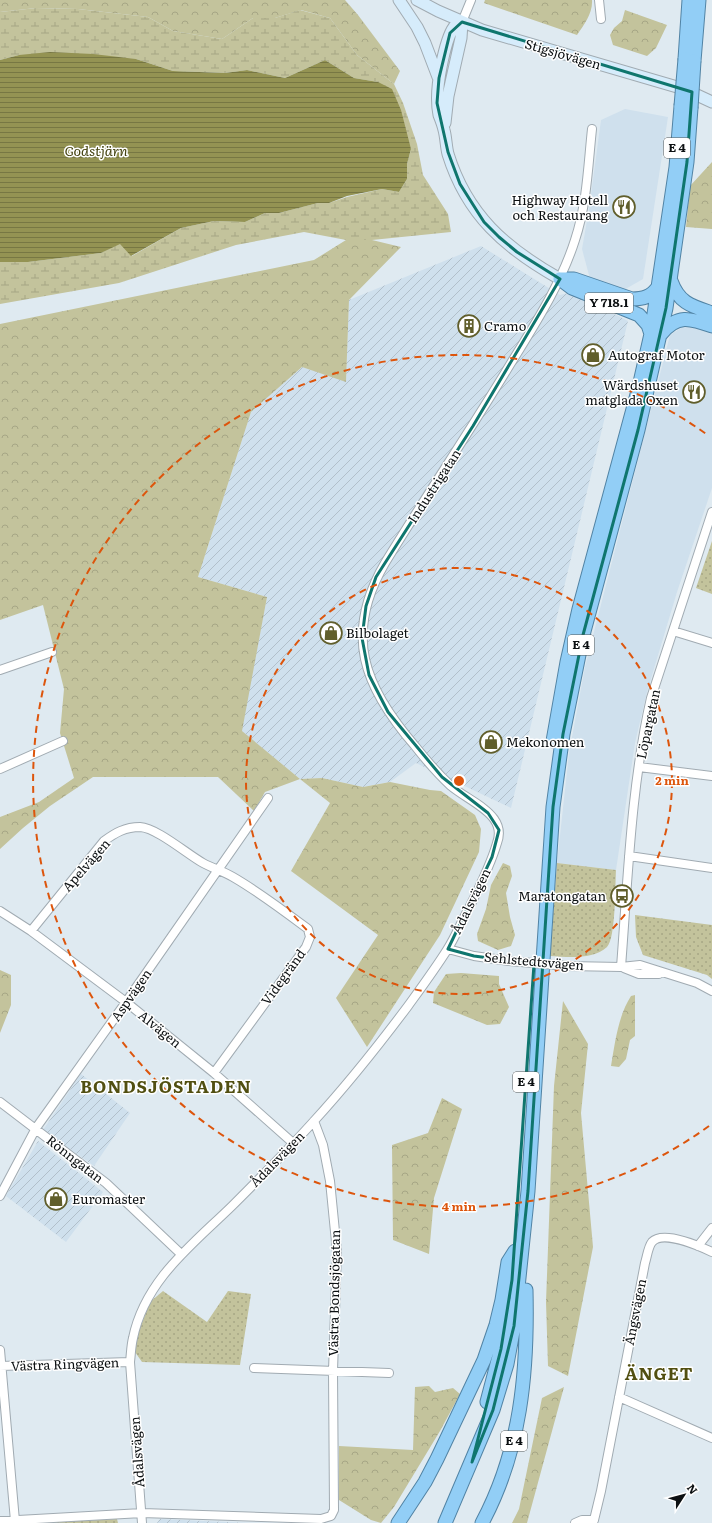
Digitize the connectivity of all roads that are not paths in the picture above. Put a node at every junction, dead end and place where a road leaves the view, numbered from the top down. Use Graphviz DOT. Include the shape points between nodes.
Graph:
graph roads {
  1 [pos="399,0"];
  2 [pos="417,0"];
  3 [pos="471,0"];
  4 [pos="599,0"];
  5 [pos="689,0"];
  6 [pos="699,0"];
  7 [pos="601,20"];
  8 [pos="462,22"];
  9 [pos="689,60"];
  10 [pos="439,78"];
  11 [pos="712,102"];
  12 [pos="686,107"];
  13 [pos="444,129"];
  14 [pos="592,129"];
  15 [pos="560,279"];
  16 [pos="671,281"];
  17 [pos="658,287"];
  18 [pos="712,313"];
  19 [pos="712,326"];
  20 [pos="656,334"];
  21 [pos="712,512"];
  22 [pos="673,631"];
  23 [pos="712,643"];
  24 [pos="52,652"];
  25 [pos="0,670"];
  26 [pos="63,741"];
  27 [pos="639,767"];
  28 [pos="0,769"];
  29 [pos="712,776"];
  30 [pos="268,798"];
  31 [pos="490,815"];
  32 [pos="629,856"];
  33 [pos="712,868"];
  34 [pos="218,869"];
  35 [pos="0,912"];
  36 [pos="31,931"];
  37 [pos="448,949"];
  38 [pos="621,967"];
  39 [pos="712,991"];
  40 [pos="126,1002"];
  41 [pos="214,1073"];
  42 [pos="0,1102"];
  43 [pos="314,1121"];
  44 [pos="36,1128"];
  45 [pos="293,1143"];
  46 [pos="0,1196"];
  47 [pos="712,1228"];
  48 [pos="698,1246"];
  49 [pos="515,1251"];
  50 [pos="712,1252"];
  51 [pos="181,1254"];
  52 [pos="520,1269"];
  53 [pos="0,1350"];
  54 [pos="130,1362"];
  55 [pos="1,1366"];
  56 [pos="254,1368"];
  57 [pos="333,1371"];
  58 [pos="389,1373"];
  59 [pos="619,1397"];
  60 [pos="712,1438"];
  61 [pos="472,1462"];
  62 [pos="142,1514"];
  63 [pos="15,1520"];
  64 [pos="0,1521"];
  65 [pos="596,1521"];
  66 [pos="142,1523"];
  67 [pos="398,1523"];
  68 [pos="445,1523"];
  69 [pos="482,1523"];
  70 [pos="575,1523"];
  1 -- 10 [label="main road" via="425,42"];
  2 -- 8 [label="main road, Stigsjövägen"];
  3 -- 8 [label="street"];
  4 -- 7 [label="street"];
  5 -- 9 [label="highway, E 4"];
  6 -- 9 [label="highway, E 4"];
  8 -- 10 [label="main road, Y 718.1" via="450,33"];
  8 -- 11 [label="main road, Stigsjövägen" via="534,46 684,89"];
  8 -- 13 [label="main road, Y 718.1"];
  9 -- 12 [label="highway, E 4, bridge"];
  10 -- 13 [label="main road, Y 718.1" via="438,103"];
  12 -- 16 [label="highway, E 4" via="687,162"];
  12 -- 17 [label="highway, E 4"];
  13 -- 15 [label="main road, Y 718.1" via="448,152 460,184 484,222 517,252"];
  14 -- 15 [label="street, Industrigatan" via="581,218 573,248"];
  15 -- 17 [label="highway, Y 718.1" via="574,279 632,299 649,296"];
  15 -- 20 [label="highway, Y 718.1" via="572,288 639,315"];
  15 -- 31 [label="street, Industrigatan" via="476,421 376,577 363,621 363,653 369,675 388,712 442,777"];
  16 -- 18 [label="highway" via="677,295 683,301"];
  16 -- 20 [label="highway, E 4"];
  17 -- 20 [label="highway, E 4"];
  19 -- 20 [label="highway" via="693,319 683,319"];
  20 -- 49 [label="highway, E 4" via="639,387 579,609 552,746 544,818"];
  20 -- 52 [label="highway, E 4" via="638,430 583,636 561,748 552,826 528,1191"];
  21 -- 22 [label="street, Löpargatan"];
  22 -- 23 [label="street"];
  22 -- 27 [label="street, Löpargatan" via="644,729"];
  24 -- 25 [label="street"];
  26 -- 28 [label="street"];
  27 -- 29 [label="street"];
  27 -- 32 [label="street, Löpargatan"];
  30 -- 34 [label="street, Aspvägen"];
  31 -- 37 [label="street, Ådalsvägen" via="499,830 498,840 480,886"];
  32 -- 33 [label="street"];
  32 -- 38 [label="street, Löpargatan"];
  34 -- 36 [label="street, Apelvägen" via="151,830 141,827 127,828 104,841"];
  34 -- 40 [label="street, Aspvägen"];
  34 -- 41 [label="street, Videgränd" via="234,877 299,922 308,929 310,938"];
  35 -- 36 [label="street, Alvägen"];
  36 -- 40 [label="street, Alvägen"];
  37 -- 38 [label="street, Sehlstedtsvägen, bridge" via="509,961"];
  37 -- 43 [label="street, Ådalsvägen" via="394,1024"];
  38 -- 39 [label="street, Sehlstedtsvägen" via="640,964 697,983"];
  40 -- 41 [label="street, Alvägen"];
  40 -- 44 [label="street, Aspvägen"];
  41 -- 45 [label="street, Alvägen"];
  42 -- 44 [label="street, Rönngatan"];
  43 -- 45 [label="street, Ådalsvägen"];
  43 -- 57 [label="street, Västra Bondsjögatan" via="323,1145 330,1181 337,1252"];
  44 -- 46 [label="street, Aspvägen"];
  44 -- 51 [label="street, Rönngatan" via="106,1183"];
  45 -- 51 [label="street, Ådalsvägen"];
  47 -- 48 [label="street"];
  48 -- 50 [label="street, Ängsvägen"];
  48 -- 59 [label="street, Ängsvägen" via="665,1237 656,1238 651,1244"];
  49 -- 61 [label="highway, E 4" via="501,1349"];
  49 -- 67 [label="highway, E 4" via="508,1262 500,1306 484,1360 437,1459"];
  51 -- 54 [label="street, Ådalsvägen" via="159,1280 139,1316 132,1339"];
  52 -- 61 [label="highway, E 4" via="514,1326 506,1364 493,1410"];
  52 -- 69 [label="highway, E 4" via="526,1288 521,1402 508,1462"];
  53 -- 55 [label="street"];
  54 -- 55 [label="street, Västra Ringvägen"];
  54 -- 62 [label="street, Ådalsvägen"];
  55 -- 63 [label="street"];
  56 -- 57 [label="street, Västra Bondsjögatan"];
  57 -- 58 [label="street, Västra Bondsjögatan"];
  57 -- 62 [label="street, Västra Bondsjögatan" via="334,1510 328,1518"];
  59 -- 60 [label="street"];
  59 -- 65 [label="street, Ängsvägen"];
  61 -- 68 [label="highway, E 4"];
  62 -- 63 [label="street"];
  62 -- 66 [label="street, Ådalsvägen"];
  63 -- 64 [label="street"];
  65 -- 70 [label="street" via="582,1520"];
}
